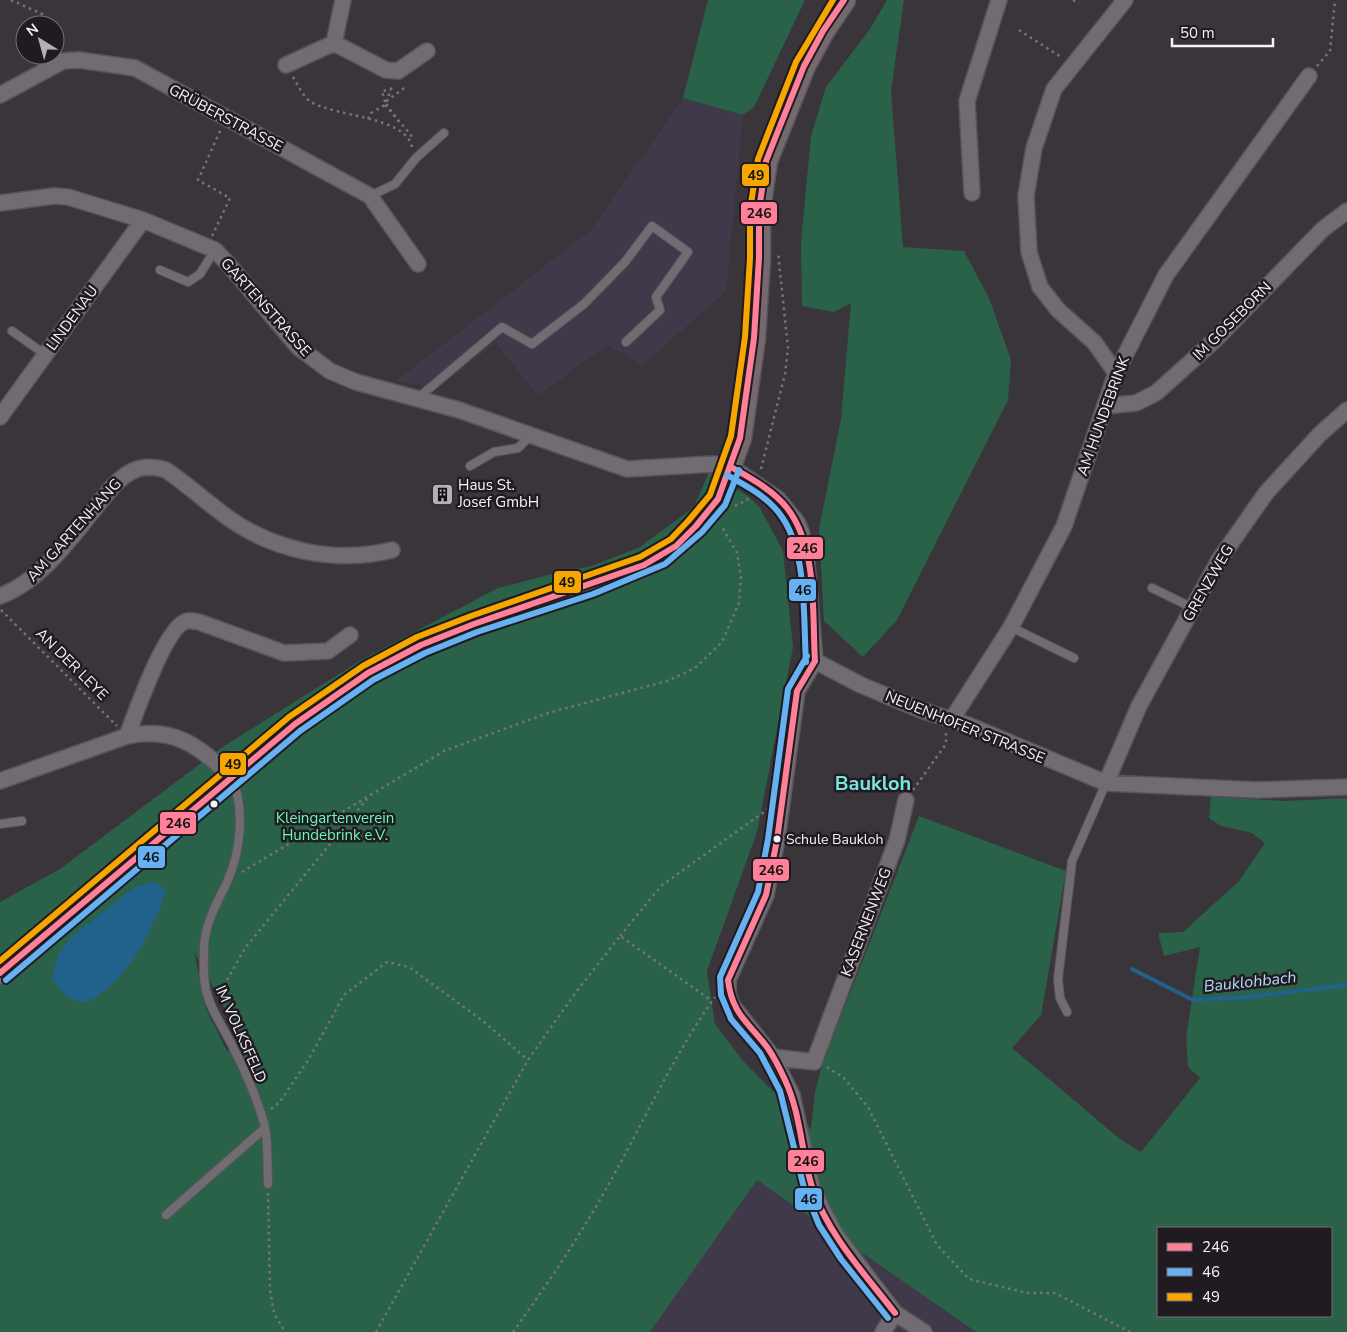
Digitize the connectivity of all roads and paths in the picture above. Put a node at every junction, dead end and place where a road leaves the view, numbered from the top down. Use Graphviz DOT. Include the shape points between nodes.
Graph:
graph roads {
  1 [pos="11,0"];
  2 [pos="343,0"];
  3 [pos="844,0"];
  4 [pos="999,0"];
  5 [pos="1073,0"];
  6 [pos="1125,0"];
  7 [pos="1334,0"];
  8 [pos="1079,3"];
  9 [pos="42,15"];
  10 [pos="1019,30"];
  11 [pos="334,43"];
  12 [pos="427,51"];
  13 [pos="1072,64"];
  14 [pos="286,65"];
  15 [pos="1309,76"];
  16 [pos="407,86"];
  17 [pos="0,95"];
  18 [pos="385,104"];
  19 [pos="225,119"];
  20 [pos="368,119"];
  21 [pos="398,121"];
  22 [pos="392,127"];
  23 [pos="444,133"];
  24 [pos="410,138"];
  25 [pos="416,158"];
  26 [pos="972,193"];
  27 [pos="370,196"];
  28 [pos="0,203"];
  29 [pos="1347,211"];
  30 [pos="143,220"];
  31 [pos="777,247"];
  32 [pos="211,249"];
  33 [pos="418,264"];
  34 [pos="160,270"];
  35 [pos="12,331"];
  36 [pos="626,342"];
  37 [pos="46,355"];
  38 [pos="1116,373"];
  39 [pos="417,399"];
  40 [pos="1105,406"];
  41 [pos="1347,410"];
  42 [pos="0,417"];
  43 [pos="531,435"];
  44 [pos="470,466"];
  45 [pos="731,467"];
  46 [pos="756,482"];
  47 [pos="732,509"];
  48 [pos="727,517"];
  49 [pos="721,525"];
  50 [pos="715,532"];
  51 [pos="392,550"];
  52 [pos="1152,588"];
  53 [pos="0,596"];
  54 [pos="1193,608"];
  55 [pos="0,609"];
  56 [pos="1011,627"];
  57 [pos="350,635"];
  58 [pos="1074,658"];
  59 [pos="815,661"];
  60 [pos="952,719"];
  61 [pos="127,736"];
  62 [pos="942,750"];
  63 [pos="231,777"];
  64 [pos="0,782"];
  65 [pos="1106,783"];
  66 [pos="1347,787"];
  67 [pos="370,796"];
  68 [pos="782,797"];
  69 [pos="906,800"];
  70 [pos="22,821"];
  71 [pos="0,824"];
  72 [pos="228,880"];
  73 [pos="620,936"];
  74 [pos="0,973"];
  75 [pos="227,980"];
  76 [pos="728,980"];
  77 [pos="712,1001"];
  78 [pos="1067,1012"];
  79 [pos="773,1056"];
  80 [pos="528,1060"];
  81 [pos="814,1062"];
  82 [pos="262,1117"];
  83 [pos="265,1128"];
  84 [pos="268,1184"];
  85 [pos="166,1215"];
  86 [pos="895,1313"];
  87 [pos="285,1332"];
  88 [pos="376,1332"];
  89 [pos="512,1332"];
  90 [pos="883,1332"];
  91 [pos="924,1332"];
  92 [pos="1130,1332"];
  1 -- 9 [label="path"];
  2 -- 11 [label="street"];
  3 -- 45 [label="main road" via="804,66 766,161 759,210 754,338 740,438"];
  4 -- 26 [label="street" via="967,101"];
  5 -- 8 [label="path"];
  6 -- 13 [label="street"];
  7 -- 15 [label="path" via="1330,51"];
  10 -- 13 [label="path"];
  11 -- 12 [label="street" via="386,70 398,71"];
  11 -- 14 [label="street"];
  13 -- 38 [label="street" via="1054,89 1034,148 1026,196 1029,252 1040,288 1058,310 1094,342"];
  14 -- 20 [label="path" via="309,101"];
  15 -- 38 [label="street, AM HUNDEBRINK" via="1166,275"];
  16 -- 18 [label="path, bridge"];
  17 -- 19 [label="street, GRÜBERSTRASSE" via="64,61 79,60 135,68"];
  18 -- 18 [label="path" via="391,90 382,91"];
  18 -- 20 [label="path" via="371,113"];
  18 -- 21 [label="path, bridge"];
  19 -- 27 [label="street, GRÜBERSTRASSE"];
  19 -- 32 [label="path" via="198,180 230,198"];
  20 -- 22 [label="path"];
  21 -- 22 [label="path"];
  21 -- 24 [label="path" via="411,135"];
  22 -- 24 [label="path"];
  23 -- 25 [label="lane"];
  24 -- 25 [label="path"];
  25 -- 27 [label="lane" via="395,184"];
  27 -- 33 [label="street, GRÜBERSTRASSE"];
  28 -- 30 [label="street, GARTENSTRASSE" via="68,197"];
  29 -- 40 [label="street, IM GOSEBORN" via="1324,229 1216,339 1156,393 1136,403"];
  30 -- 32 [label="street, GARTENSTRASSE"];
  30 -- 37 [label="street, LINDENAU"];
  31 -- 46 [label="path" via="788,348 764,462"];
  32 -- 34 [label="lane" via="200,274 188,282"];
  32 -- 39 [label="street, GARTENSTRASSE" via="230,265 284,332 310,358 356,382"];
  35 -- 37 [label="lane"];
  36 -- 39 [label="lane" via="660,310 656,297 688,252 652,226 625,262 584,304 532,344 502,327"];
  37 -- 42 [label="street, LINDENAU"];
  38 -- 40 [label="street, AM HUNDEBRINK"];
  39 -- 43 [label="street, GARTENSTRASSE"];
  40 -- 56 [label="street, AM HUNDEBRINK" via="1064,526"];
  41 -- 54 [label="street, GRENZWEG" via="1320,434 1266,493 1218,560"];
  43 -- 44 [label="lane" via="518,448 494,452"];
  43 -- 45 [label="street, GARTENSTRASSE" via="627,470 714,464"];
  45 -- 46 [label="street"];
  45 -- 63 [label="main road" via="718,499 696,526 661,556 590,586 474,624 421,645 368,672 295,724"];
  46 -- 47 [label="path" via="746,500"];
  46 -- 59 [label="street" via="786,507 804,540"];
  48 -- 49 [label="path"];
  49 -- 50 [label="path"];
  49 -- 67 [label="path" via="737,553 741,576 739,603 722,642 695,668 667,681 548,713 474,739 444,751"];
  51 -- 53 [label="street, AM GARTENHANG" via="371,555 323,555 282,546 228,518 166,470 154,466 141,467 128,471 114,484 32,579"];
  52 -- 54 [label="lane"];
  54 -- 65 [label="street, GRENZWEG" via="1139,706"];
  55 -- 61 [label="path, AN DER LEYE"];
  56 -- 58 [label="lane"];
  56 -- 60 [label="street, AM HUNDEBRINK"];
  57 -- 61 [label="street" via="328,651 284,653 199,622 186,621 168,640 139,700"];
  59 -- 60 [label="street, NEUENHOFER STRASSE" via="861,685"];
  59 -- 68 [label="street" via="797,692"];
  60 -- 65 [label="street, NEUENHOFER STRASSE"];
  61 -- 63 [label="street" via="163,733 184,740 210,756"];
  61 -- 64 [label="street"];
  62 -- 69 [label="path"];
  63 -- 72 [label="lane, IM VOLKSFELD" via="239,807 238,839"];
  63 -- 74 [label="main road"];
  65 -- 66 [label="street, NEUENHOFER STRASSE" via="1257,790"];
  65 -- 78 [label="lane" via="1072,860 1058,979 1060,998"];
  67 -- 72 [label="path"];
  67 -- 75 [label="path" via="245,948"];
  68 -- 73 [label="path" via="661,886"];
  68 -- 76 [label="street" via="766,895"];
  69 -- 81 [label="street, KASERNENWEG" via="897,840"];
  70 -- 71 [label="lane"];
  72 -- 82 [label="lane, IM VOLKSFELD" via="212,911 204,939 204,985"];
  73 -- 77 [label="path"];
  73 -- 80 [label="path"];
  76 -- 77 [label="path"];
  76 -- 79 [label="street" via="732,1005"];
  77 -- 89 [label="path" via="666,1074 646,1118 591,1215 550,1282"];
  79 -- 81 [label="street"];
  79 -- 86 [label="street" via="792,1096 812,1187 822,1211 836,1236"];
  80 -- 82 [label="path" via="483,1021 409,967 387,962 344,995 309,1059 279,1103"];
  80 -- 88 [label="path"];
  81 -- 92 [label="path" via="844,1078 868,1107 937,1245 969,1279 1027,1294 1055,1293"];
  82 -- 83 [label="lane, IM VOLKSFELD"];
  83 -- 84 [label="lane, IM VOLKSFELD"];
  83 -- 85 [label="lane"];
  84 -- 87 [label="path" via="270,1290 274,1313"];
  86 -- 90 [label="street"];
  86 -- 91 [label="street"];
}
